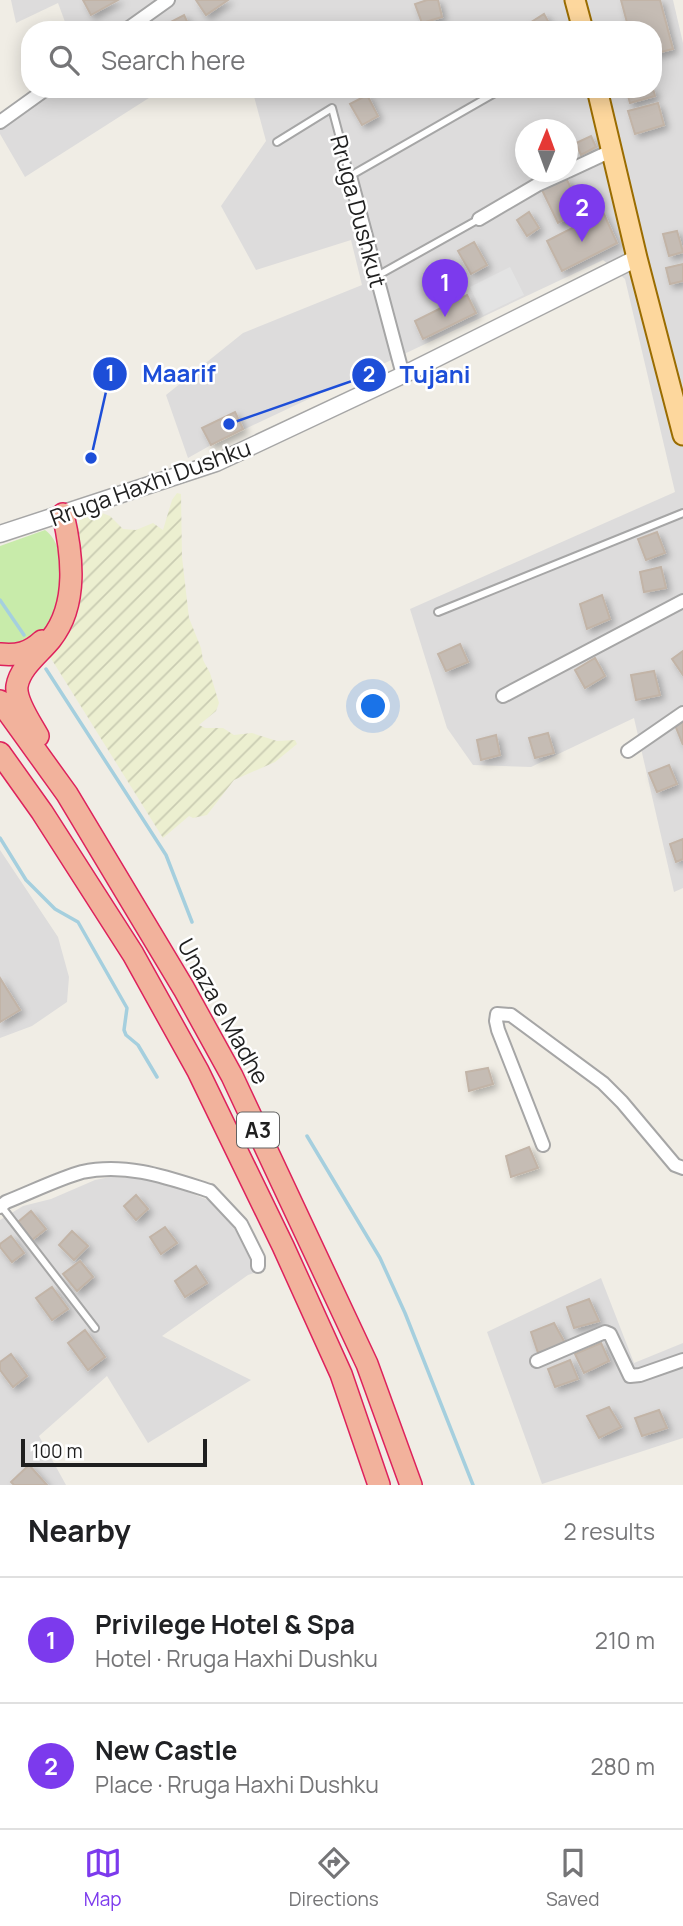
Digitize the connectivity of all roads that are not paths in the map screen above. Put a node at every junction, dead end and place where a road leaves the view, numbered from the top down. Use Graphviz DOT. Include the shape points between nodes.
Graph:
graph roads {
  1 [pos="168,0"];
  2 [pos="575,0"];
  3 [pos="139,21"];
  4 [pos="581,21"];
  5 [pos="33,98"];
  6 [pos="486,98"];
  7 [pos="599,98"];
  8 [pos="0,122"];
  9 [pos="277,142"];
  10 [pos="611,151"];
  11 [pos="578,166"];
  12 [pos="350,176"];
  13 [pos="543,182"];
  14 [pos="479,219"];
  15 [pos="637,258"];
  16 [pos="376,277"];
  17 [pos="403,376"];
  18 [pos="683,435"];
  19 [pos="683,513"];
  20 [pos="57,516"];
  21 [pos="0,534"];
  22 [pos="683,601"];
  23 [pos="438,612"];
  24 [pos="0,654"];
  25 [pos="503,696"];
  26 [pos="0,701"];
  27 [pos="683,713"];
  28 [pos="628,751"];
  29 [pos="0,753"];
  30 [pos="0,765"];
  31 [pos="67,794"];
  32 [pos="42,812"];
  33 [pos="542,1145"];
  34 [pos="683,1168"];
  35 [pos="1,1206"];
  36 [pos="258,1266"];
  37 [pos="95,1328"];
  38 [pos="683,1360"];
  39 [pos="537,1361"];
  40 [pos="379,1485"];
  41 [pos="411,1485"];
  1 -- 3 [label="street"];
  2 -- 4 [label="main road"];
  5 -- 8 [label="street"];
  6 -- 12 [label="lane"];
  7 -- 10 [label="main road"];
  9 -- 12 [label="lane, Rruga Dushkut" via="332,108"];
  10 -- 11 [label="street"];
  10 -- 15 [label="main road"];
  12 -- 16 [label="street, Rruga Dushkut"];
  13 -- 14 [label="street"];
  14 -- 16 [label="lane"];
  15 -- 17 [label="street, Rruga Haxhi Dushku"];
  15 -- 18 [label="main road"];
  16 -- 17 [label="street, Rruga Dushkut"];
  17 -- 20 [label="street, Rruga Haxhi Dushku" via="216,463"];
  19 -- 23 [label="lane"];
  20 -- 21 [label="street, Rruga Haxhi Dushku"];
  20 -- 24 [label="highway" via="65,565 58,616 37,645 13,655"];
  20 -- 31 [label="highway" via="70,553 63,619 29,663 17,687"];
  22 -- 25 [label="street"];
  26 -- 31 [label="highway, Unaza e Madhe / A3"];
  27 -- 28 [label="street"];
  29 -- 32 [label="highway, A3"];
  30 -- 32 [label="highway"];
  31 -- 41 [label="highway, Unaza e Madhe / A3" via="232,1076 367,1364"];
  32 -- 40 [label="highway, A3" via="133,954 198,1071 341,1374"];
  33 -- 34 [label="street" via="498,1030 497,1014 511,1015 603,1083 675,1165"];
  35 -- 36 [label="street" via="81,1173 143,1172 216,1196 246,1231"];
  35 -- 37 [label="lane"];
  38 -- 39 [label="street" via="630,1376 605,1332"];
}
